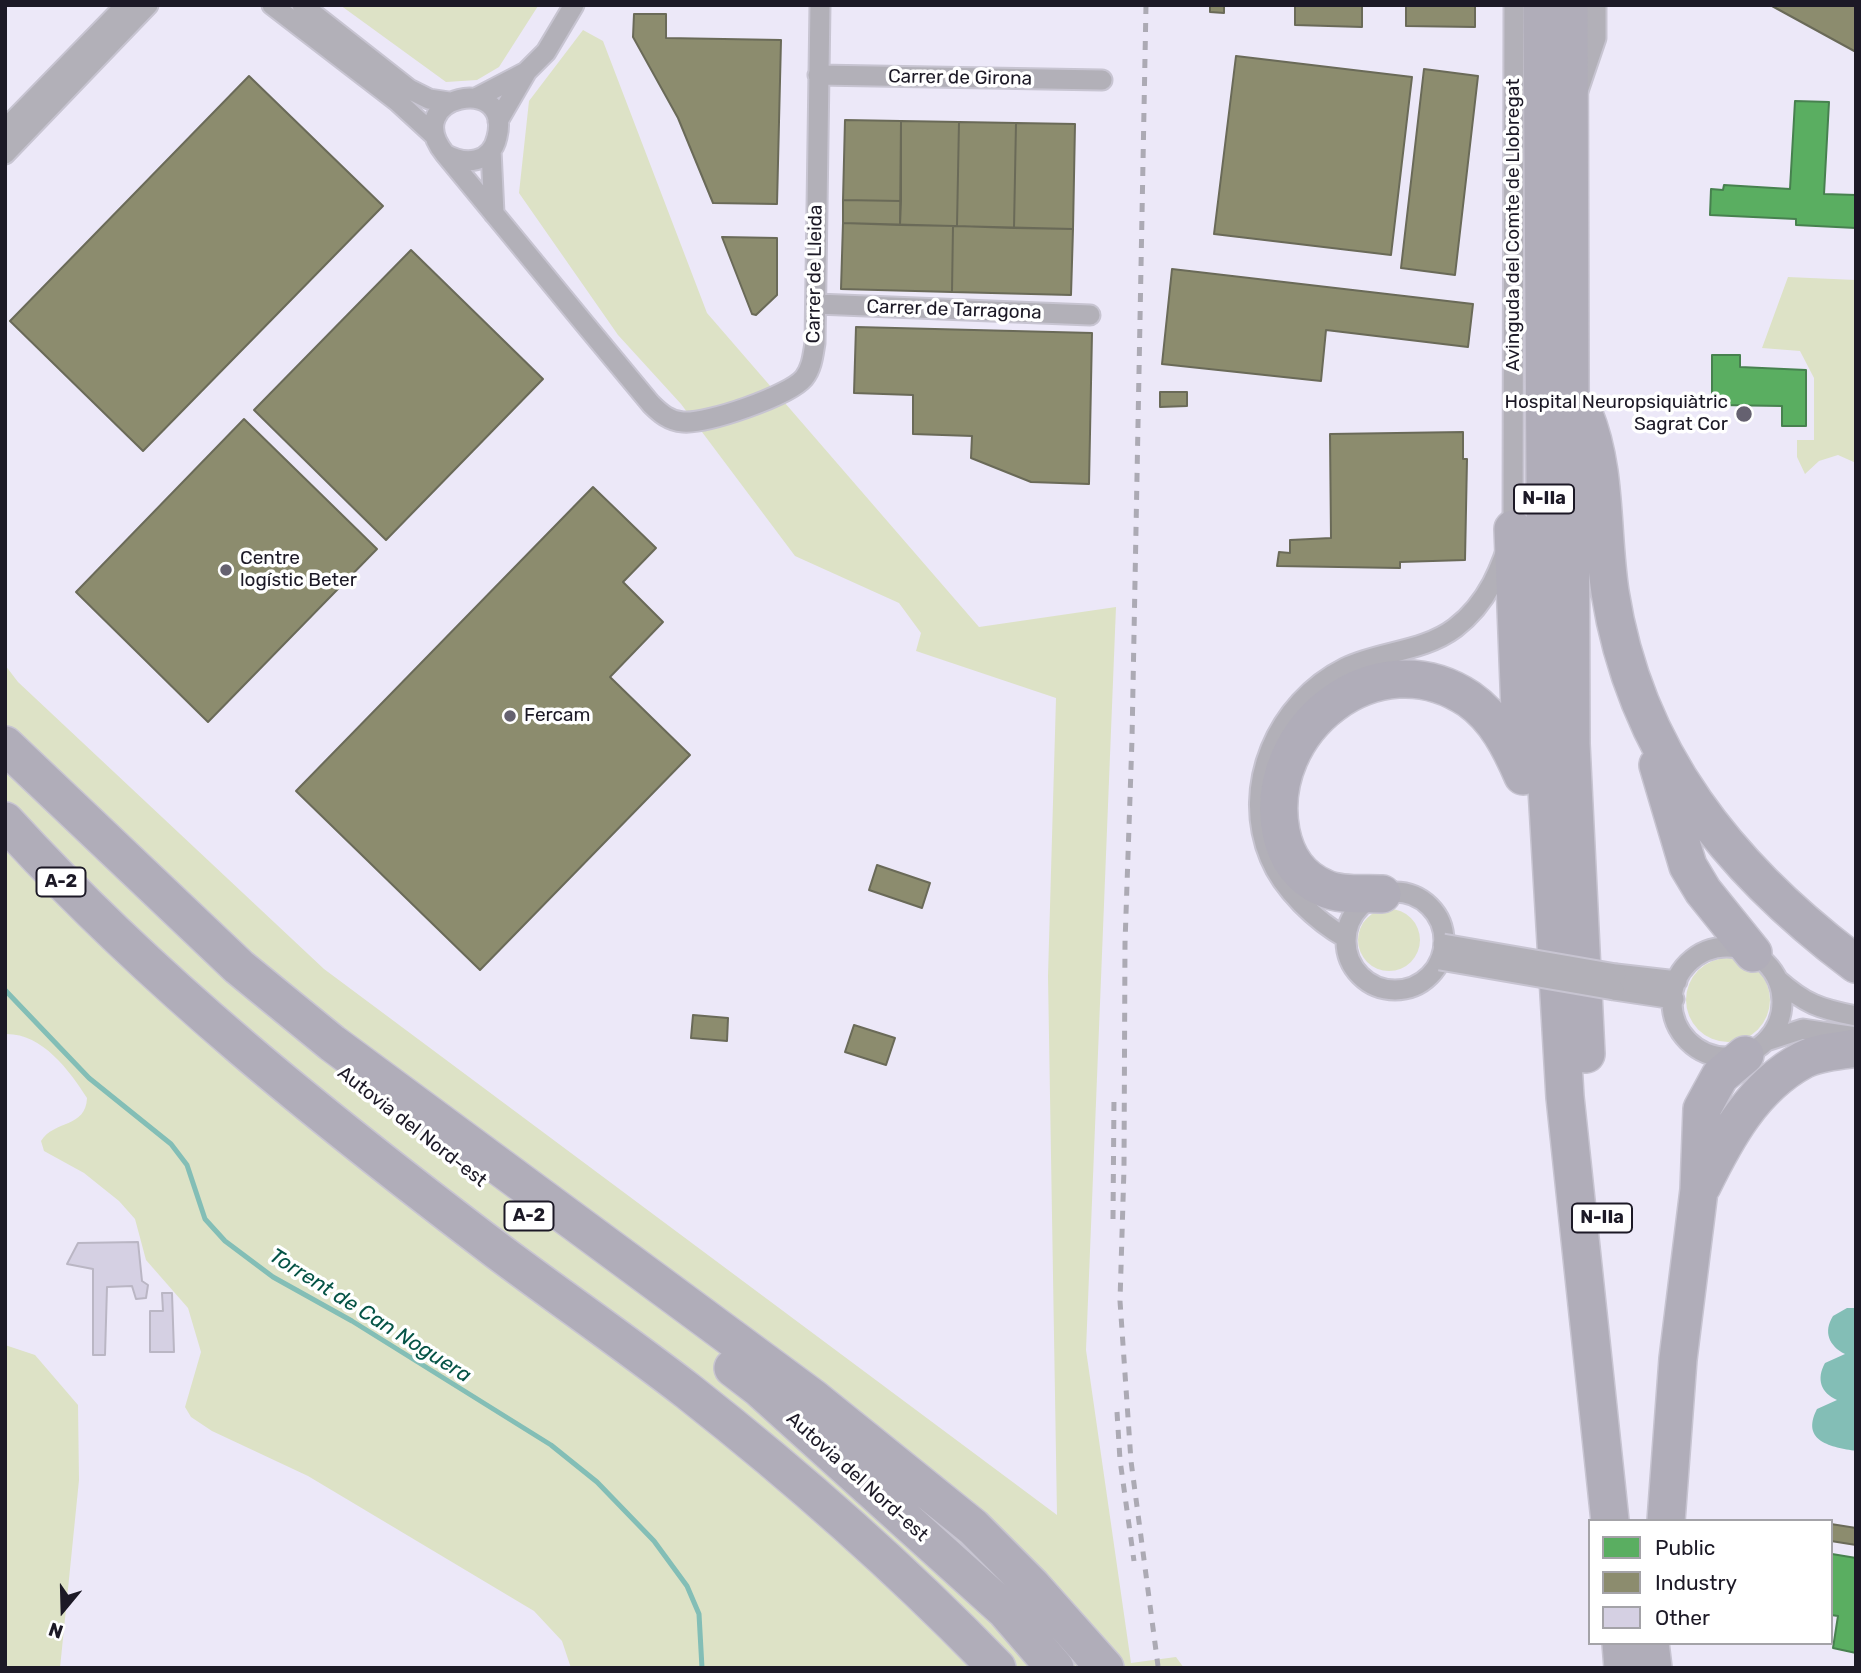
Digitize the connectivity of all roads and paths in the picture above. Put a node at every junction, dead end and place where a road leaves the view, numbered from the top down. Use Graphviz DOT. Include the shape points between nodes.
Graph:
graph roads {
  1 [pos="125,5"];
  2 [pos="148,5"];
  3 [pos="272,5"];
  4 [pos="302,5"];
  5 [pos="573,5"];
  6 [pos="820,5"];
  7 [pos="1514,5"];
  8 [pos="1542,5"];
  9 [pos="1569,5"];
  10 [pos="1596,5"];
  11 [pos="527,71"];
  12 [pos="818,75"];
  13 [pos="1102,80"];
  14 [pos="478,97"];
  15 [pos="449,102"];
  16 [pos="1569,111"];
  17 [pos="498,121"];
  18 [pos="5,130"];
  19 [pos="435,135"];
  20 [pos="491,150"];
  21 [pos="5,154"];
  22 [pos="445,155"];
  23 [pos="494,214"];
  24 [pos="817,304"];
  25 [pos="1090,315"];
  26 [pos="1572,385"];
  27 [pos="1601,499"];
  28 [pos="1513,529"];
  29 [pos="1641,707"];
  30 [pos="5,745"];
  31 [pos="5,761"];
  32 [pos="1523,776"];
  33 [pos="5,821"];
  34 [pos="1382,894"];
  35 [pos="1578,914"];
  36 [pos="1346,938"];
  37 [pos="1442,952"];
  38 [pos="1856,964"];
  39 [pos="1765,966"];
  40 [pos="1675,990"];
  41 [pos="1556,992"];
  42 [pos="1856,1016"];
  43 [pos="1856,1037"];
  44 [pos="1755,1048"];
  45 [pos="1856,1048"];
  46 [pos="1699,1190"];
  47 [pos="813,1398"];
  48 [pos="730,1426"];
  49 [pos="1611,1519"];
  50 [pos="1635,1519"];
  51 [pos="1666,1519"];
  52 [pos="1621,1645"];
  53 [pos="1642,1645"];
  54 [pos="1650,1645"];
  55 [pos="1666,1645"];
  56 [pos="973,1668"];
  57 [pos="997,1668"];
  58 [pos="1055,1668"];
  59 [pos="1090,1668"];
  60 [pos="1105,1668"];
  61 [pos="1623,1668"];
  62 [pos="1643,1668"];
  63 [pos="1653,1668"];
  64 [pos="1667,1668"];
  1 -- 18 [label="street"];
  2 -- 21 [label="street"];
  3 -- 19 [label="street"];
  4 -- 15 [label="street" via="409,89"];
  5 -- 11 [label="street" via="545,52"];
  6 -- 12 [label="street, Carrer de Lleida"];
  7 -- 28 [label="street, Avinguda del Comte de Llobregat"];
  8 -- 41 [label="highway, N-IIa" via="1547,788"];
  9 -- 16 [label="highway, N-IIa"];
  10 -- 16 [label="street" via="1597,38"];
  11 -- 14 [label="street"];
  11 -- 17 [label="street"];
  12 -- 13 [label="street, Carrer de Girona"];
  12 -- 24 [label="street, Carrer de Lleida"];
  14 -- 15 [label="street"];
  14 -- 17 [label="street" via="492,108"];
  15 -- 19 [label="street" via="437,117"];
  16 -- 26 [label="highway, N-IIa"];
  17 -- 20 [label="street"];
  19 -- 22 [label="street"];
  20 -- 22 [label="street" via="471,162"];
  20 -- 23 [label="street"];
  22 -- 23 [label="street, Carrer de Lleida"];
  23 -- 24 [label="street, Carrer de Lleida" via="651,404 673,420 702,420 785,392 803,379 811,365"];
  24 -- 25 [label="street, Carrer de Tarragona"];
  26 -- 27 [label="highway" via="1595,442"];
  26 -- 35 [label="highway, N-IIa" via="1570,744"];
  27 -- 29 [label="highway" via="1619,640"];
  27 -- 35 [label="highway" via="1594,588 1596,775"];
  28 -- 32 [label="highway"];
  28 -- 36 [label="street" via="1493,583 1476,609 1453,629 1420,646 1345,668 1289,712 1273,740 1261,776 1260,806 1270,858 1306,907"];
  29 -- 38 [label="highway" via="1668,760 1732,853 1780,902"];
  29 -- 39 [label="highway" via="1688,866"];
  30 -- 47 [label="highway" via="239,967 332,1043"];
  31 -- 58 [label="highway, Autovia del Nord-est / A-2" via="71,837 225,980 430,1142 759,1388 1005,1611"];
  32 -- 34 [label="highway" via="1508,741 1488,715 1469,699 1437,685 1384,681 1362,687 1316,716 1295,743 1282,774 1278,819 1283,841 1292,863 1306,879 1326,890"];
  32 -- 41 [label="highway" via="1526,831"];
  33 -- 48 [label="highway, A-2" via="120,940 293,1091"];
  34 -- 36 [label="street" via="1358,906"];
  34 -- 37 [label="street" via="1408,894 1430,908 1438,918"];
  35 -- 50 [label="highway, N-IIa" via="1587,1079"];
  36 -- 37 [label="street" via="1349,958 1361,976 1390,990 1420,983"];
  37 -- 40 [label="street, bridge"];
  39 -- 40 [label="street" via="1731,947 1709,950 1689,962"];
  39 -- 42 [label="street" via="1805,1002"];
  39 -- 44 [label="street" via="1780,1011"];
  40 -- 44 [label="street" via="1674,1018 1689,1043 1708,1054 1730,1058"];
  41 -- 49 [label="highway, N-IIa"];
  43 -- 44 [label="street" via="1803,1030"];
  44 -- 46 [label="highway" via="1720,1076 1702,1109"];
  45 -- 46 [label="highway" via="1804,1059 1772,1081 1752,1100"];
  46 -- 51 [label="highway" via="1678,1359"];
  47 -- 59 [label="highway" via="974,1543"];
  47 -- 60 [label="highway" via="973,1527"];
  48 -- 56 [label="highway"];
  48 -- 57 [label="highway, A-2" via="842,1519"];
  52 -- 61 [label="highway"];
  53 -- 62 [label="highway"];
  54 -- 63 [label="highway"];
  55 -- 64 [label="highway"];
}
